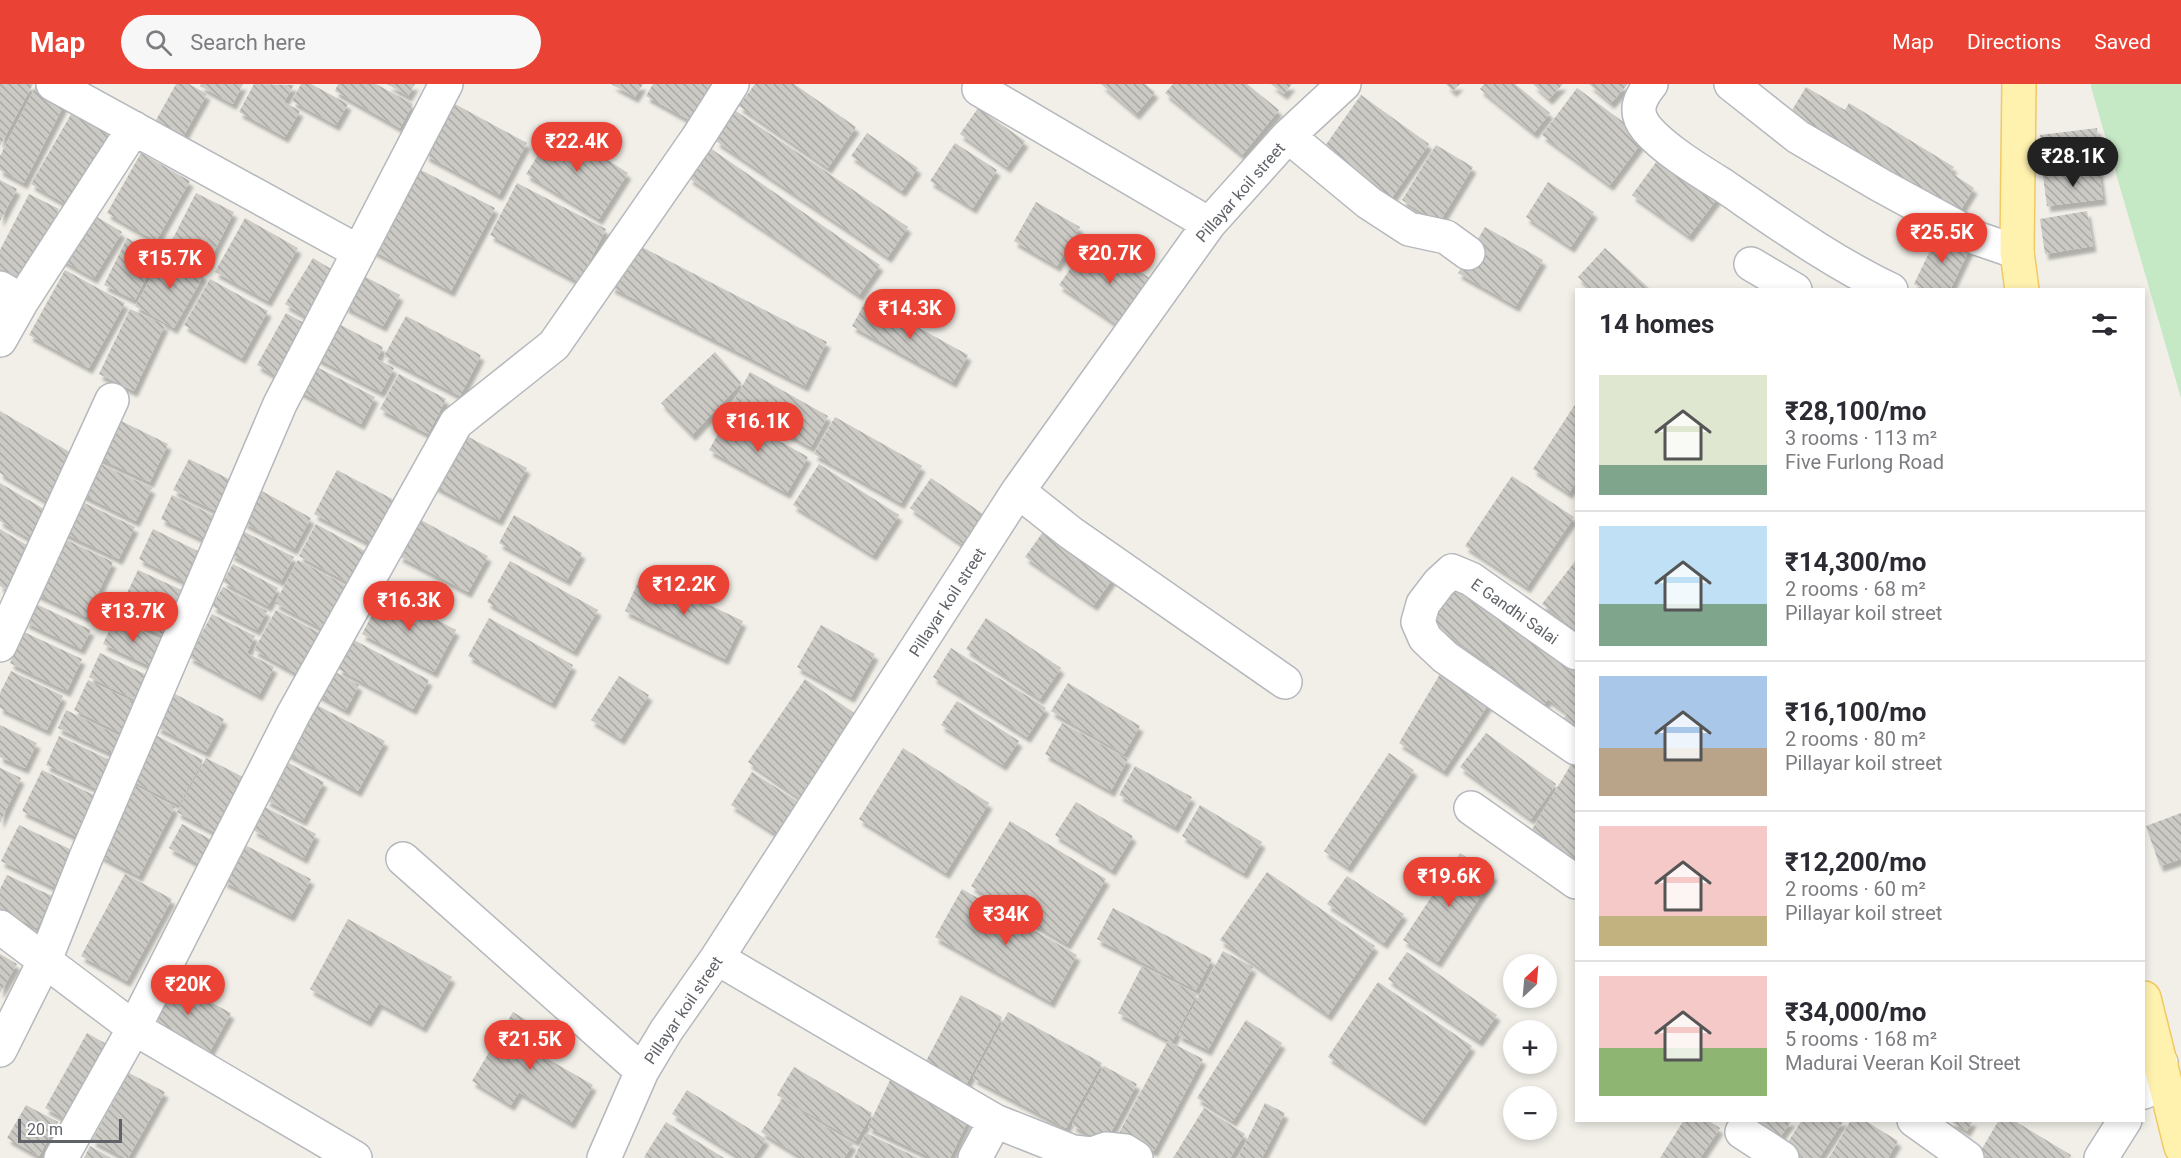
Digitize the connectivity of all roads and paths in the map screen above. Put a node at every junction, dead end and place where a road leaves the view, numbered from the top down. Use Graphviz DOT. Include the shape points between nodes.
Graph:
graph roads {
  1 [pos="53,84"];
  2 [pos="446,84"];
  3 [pos="732,84"];
  4 [pos="1344,84"];
  5 [pos="1651,84"];
  6 [pos="1731,84"];
  7 [pos="2019,84"];
  8 [pos="979,89"];
  9 [pos="134,128"];
  10 [pos="1288,136"];
  11 [pos="1209,224"];
  12 [pos="359,252"];
  13 [pos="2017,252"];
  14 [pos="1468,253"];
  15 [pos="1750,264"];
  16 [pos="1791,288"];
  17 [pos="1887,288"];
  18 [pos="2022,288"];
  19 [pos="11,294"];
  20 [pos="0,340"];
  21 [pos="112,400"];
  22 [pos="1018,492"];
  23 [pos="0,645"];
  24 [pos="1575,652"];
  25 [pos="1286,682"];
  26 [pos="1575,747"];
  27 [pos="1471,808"];
  28 [pos="403,859"];
  29 [pos="1575,881"];
  30 [pos="0,927"];
  31 [pos="717,958"];
  32 [pos="45,960"];
  33 [pos="2145,1002"];
  34 [pos="134,1028"];
  35 [pos="0,1050"];
  36 [pos="2161,1063"];
  37 [pos="642,1071"];
  38 [pos="2145,1090"];
  39 [pos="995,1121"];
  40 [pos="1917,1122"];
  41 [pos="2124,1122"];
  42 [pos="1742,1132"];
  43 [pos="2181,1147"];
  44 [pos="1127,1156"];
  45 [pos="61,1158"];
  46 [pos="355,1158"];
  47 [pos="604,1158"];
  48 [pos="975,1158"];
  49 [pos="1782,1158"];
  50 [pos="1967,1158"];
  51 [pos="2101,1158"];
  52 [pos="2173,1158"];
  1 -- 9 [label="street"];
  2 -- 12 [label="street"];
  3 -- 34 [label="street" via="554,345 456,423 294,713"];
  4 -- 10 [label="street, Pillayar koil street"];
  5 -- 17 [label="street" via="1638,107 1646,128 1678,155 1810,245"];
  6 -- 13 [label="street" via="1798,137 1978,239"];
  7 -- 13 [label="main road"];
  8 -- 11 [label="street"];
  9 -- 12 [label="street"];
  9 -- 19 [label="street"];
  10 -- 11 [label="street, Pillayar koil street"];
  10 -- 14 [label="street" via="1369,203 1409,229 1446,237"];
  11 -- 22 [label="street, Pillayar koil street"];
  12 -- 32 [label="street" via="280,404"];
  13 -- 18 [label="main road"];
  15 -- 16 [label="street"];
  19 -- 20 [label="street"];
  21 -- 23 [label="street"];
  22 -- 25 [label="street"];
  22 -- 31 [label="street, Pillayar koil street"];
  24 -- 26 [label="street, E Gandhi Salai" via="1471,579 1452,571 1424,604 1418,622 1425,638 1445,657"];
  27 -- 29 [label="street"];
  28 -- 37 [label="street"];
  30 -- 32 [label="street"];
  31 -- 37 [label="street, Pillayar koil street"];
  31 -- 39 [label="street"];
  32 -- 34 [label="street"];
  32 -- 35 [label="street"];
  33 -- 36 [label="main road"];
  34 -- 45 [label="street"];
  34 -- 46 [label="street"];
  36 -- 38 [label="street"];
  36 -- 43 [label="main road"];
  37 -- 47 [label="street, Pillayar koil street"];
  39 -- 44 [label="street" via="1073,1152 1092,1154 1106,1149"];
  39 -- 48 [label="street"];
  40 -- 50 [label="street"];
  41 -- 51 [label="street"];
  42 -- 49 [label="street"];
  43 -- 52 [label="street"];
}
